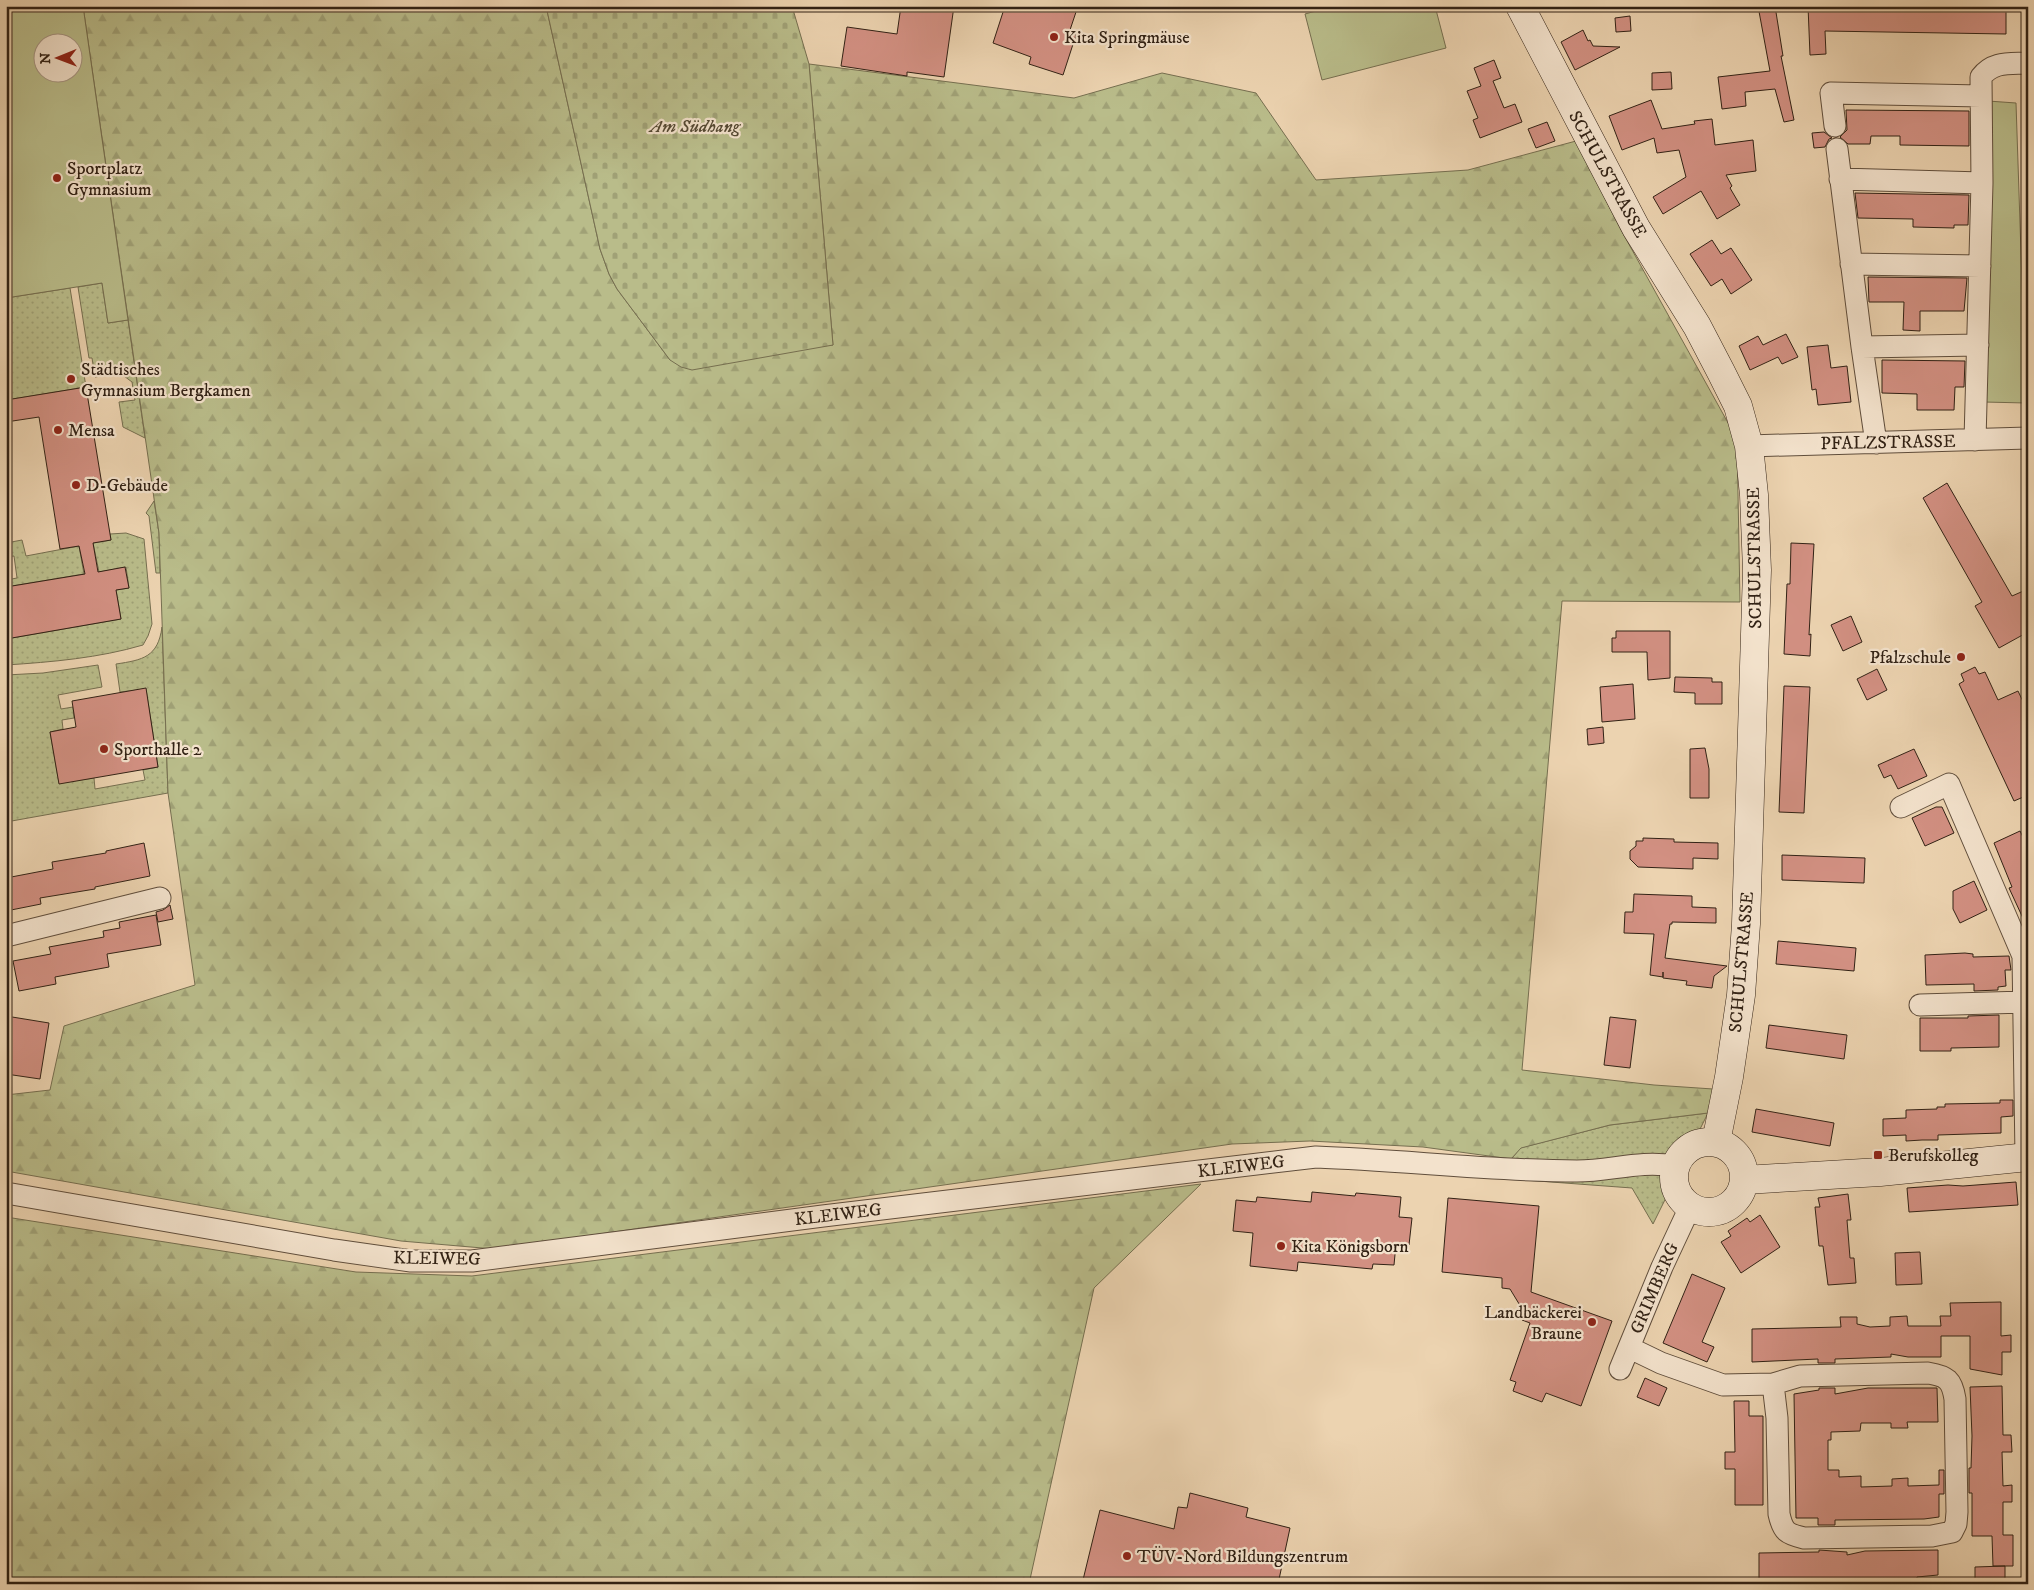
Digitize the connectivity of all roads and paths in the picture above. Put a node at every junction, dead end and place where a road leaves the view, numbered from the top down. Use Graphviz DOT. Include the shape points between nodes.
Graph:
graph roads {
  1 [pos="1509,6"];
  2 [pos="1524,16"];
  3 [pos="2028,63"];
  4 [pos="1981,96"];
  5 [pos="1835,126"];
  6 [pos="1837,149"];
  7 [pos="1840,179"];
  8 [pos="1982,183"];
  9 [pos="1851,264"];
  10 [pos="1980,266"];
  11 [pos="1978,345"];
  12 [pos="1862,347"];
  13 [pos="2028,438"];
  14 [pos="1975,440"];
  15 [pos="1876,443"];
  16 [pos="1749,446"];
  17 [pos="1901,807"];
  18 [pos="160,898"];
  19 [pos="6,936"];
  20 [pos="2025,1002"];
  21 [pos="1920,1004"];
  22 [pos="1716,1142"];
  23 [pos="2027,1157"];
  24 [pos="1675,1166"];
  25 [pos="1744,1180"];
  26 [pos="6,1193"];
  27 [pos="1690,1207"];
  28 [pos="1630,1348"];
  29 [pos="1620,1369"];
  30 [pos="1773,1384"];
  1 -- 2 [label="main road, SCHULSTRASSE"];
  2 -- 16 [label="main road, SCHULSTRASSE" via="1636,228 1697,326 1738,406"];
  3 -- 4 [label="street" via="1988,68 1981,77"];
  4 -- 5 [label="street" via="1831,93"];
  4 -- 8 [label="street"];
  6 -- 7 [label="street"];
  7 -- 8 [label="street"];
  7 -- 9 [label="street"];
  8 -- 10 [label="street"];
  9 -- 10 [label="street"];
  9 -- 12 [label="street"];
  10 -- 11 [label="street"];
  11 -- 12 [label="street"];
  11 -- 14 [label="street"];
  12 -- 15 [label="street"];
  13 -- 14 [label="street, PFALZSTRASSE"];
  14 -- 15 [label="street, PFALZSTRASSE"];
  15 -- 16 [label="street, PFALZSTRASSE"];
  16 -- 22 [label="main road, SCHULSTRASSE" via="1757,570 1746,924 1742,995"];
  17 -- 20 [label="street" via="1949,784 2023,956"];
  18 -- 19 [label="street"];
  20 -- 21 [label="street"];
  20 -- 23 [label="street"];
  22 -- 24 [label="main road" via="1695,1144 1679,1156"];
  22 -- 25 [label="main road" via="1730,1149 1740,1160"];
  23 -- 25 [label="main road" via="1880,1172"];
  24 -- 26 [label="street, KLEIWEG" via="1654,1163 1579,1171 1316,1157 472,1261 411,1261"];
  24 -- 27 [label="main road" via="1674,1187"];
  25 -- 27 [label="main road" via="1742,1191 1728,1207 1708,1213"];
  27 -- 28 [label="street, GRIMBERG"];
  28 -- 29 [label="street, GRIMBERG"];
  28 -- 30 [label="street" via="1723,1386"];
  30 -- 30 [label="street" via="1800,1376 1942,1375 1952,1385 1955,1399 1957,1512 1952,1532 1932,1536 1804,1538 1791,1535 1782,1527 1779,1514"];
}
